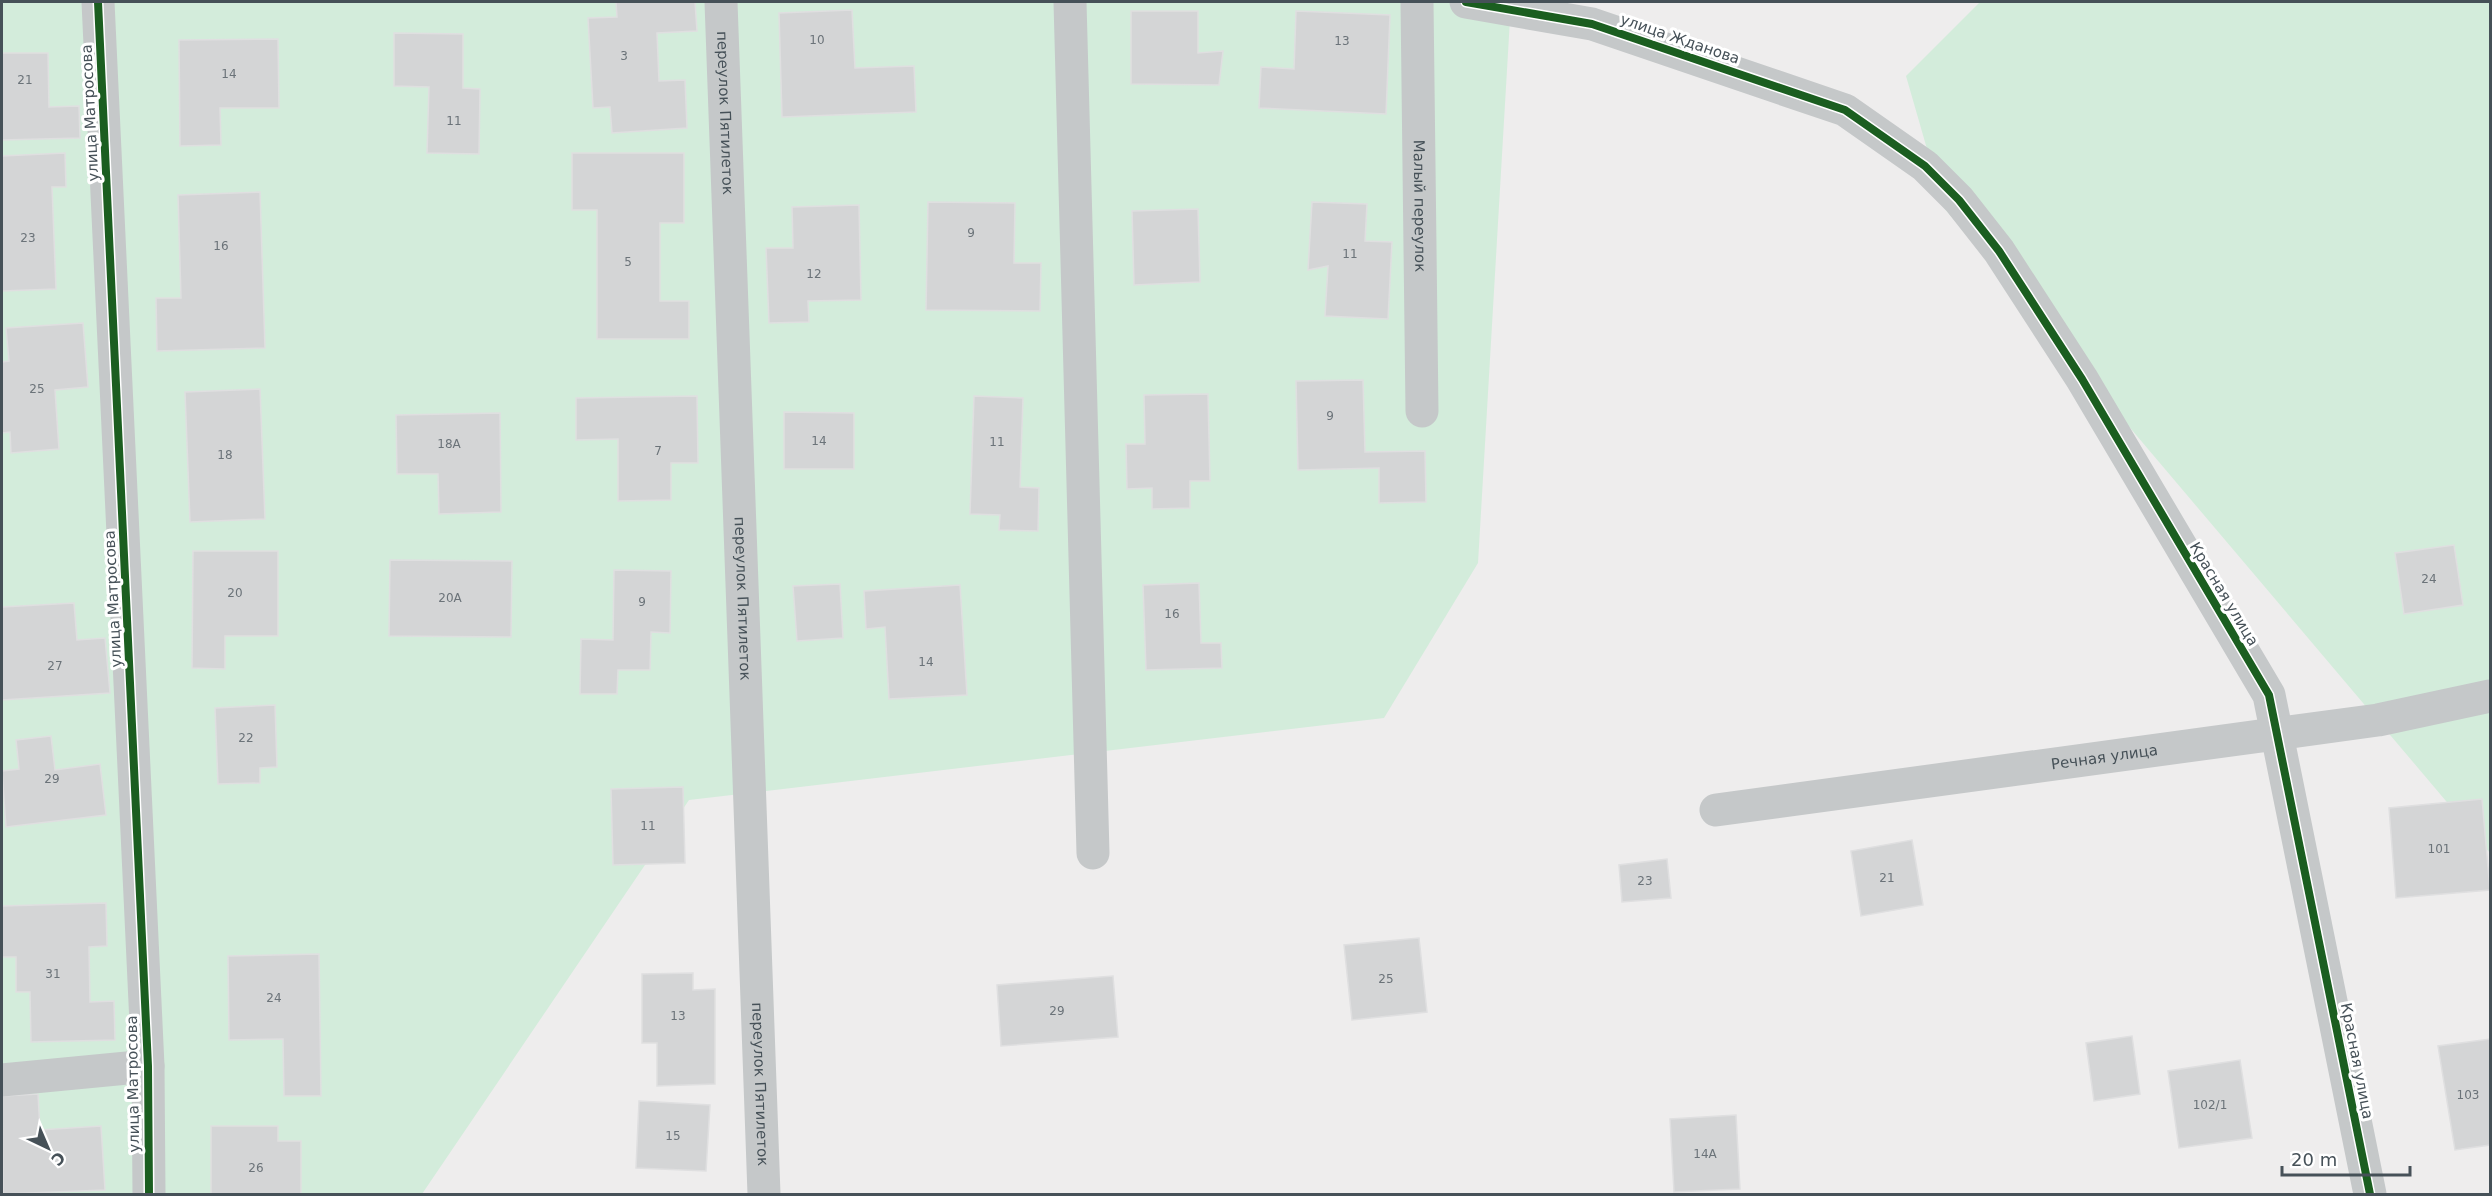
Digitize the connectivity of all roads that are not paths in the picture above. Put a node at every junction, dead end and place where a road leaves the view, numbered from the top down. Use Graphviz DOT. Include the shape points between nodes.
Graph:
graph roads {
  1 [pos="98,2"];
  2 [pos="721,2"];
  3 [pos="1070,2"];
  4 [pos="1417,2"];
  5 [pos="1466,2"];
  6 [pos="1845,111"];
  7 [pos="1422,411"];
  8 [pos="2490,696"];
  9 [pos="2276,734"];
  10 [pos="1716,810"];
  11 [pos="1093,853"];
  12 [pos="148,1066"];
  13 [pos="2,1080"];
  14 [pos="149,1194"];
  15 [pos="764,1194"];
  16 [pos="2370,1194"];
  1 -- 12 [label="street, улица Матросова"];
  2 -- 15 [label="street, переулок Пятилеток"];
  3 -- 11 [label="street"];
  4 -- 7 [label="street, Малый переулок"];
  5 -- 6 [label="street, улица Жданова" via="1592,24"];
  6 -- 9 [label="street, Красная улица" via="1925,166 1959,200 1999,251 2082,379 2269,695"];
  8 -- 9 [label="street, Речная улица" via="2378,720"];
  9 -- 10 [label="street, Речная улица"];
  9 -- 16 [label="street, Красная улица"];
  12 -- 13 [label="street"];
  12 -- 14 [label="street, улица Матросова"];
}
